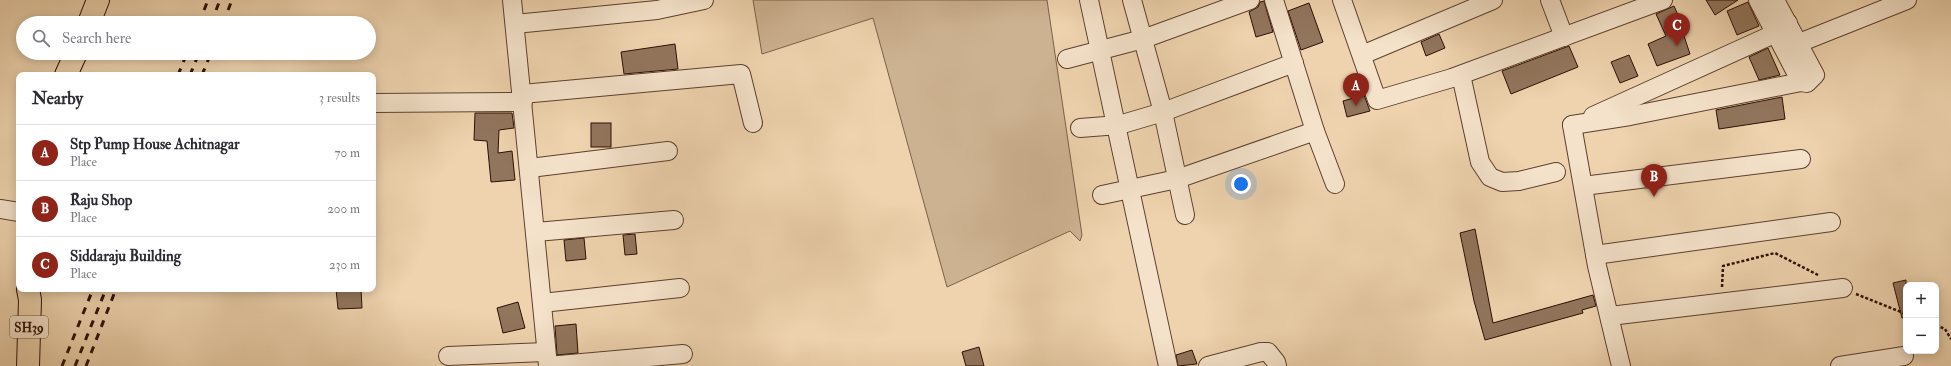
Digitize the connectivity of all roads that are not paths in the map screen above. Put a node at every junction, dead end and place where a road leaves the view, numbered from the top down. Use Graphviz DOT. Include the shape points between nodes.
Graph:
graph roads {
  1 [pos="98,0"];
  2 [pos="512,0"];
  3 [pos="704,0"];
  4 [pos="1089,0"];
  5 [pos="1132,0"];
  6 [pos="1250,0"];
  7 [pos="1274,0"];
  8 [pos="1342,0"];
  9 [pos="1493,0"];
  10 [pos="1550,0"];
  11 [pos="1663,0"];
  12 [pos="1758,0"];
  13 [pos="1775,0"];
  14 [pos="1907,0"];
  15 [pos="92,16"];
  16 [pos="515,24"];
  17 [pos="1782,28"];
  18 [pos="1564,37"];
  19 [pos="1143,39"];
  20 [pos="1799,43"];
  21 [pos="1100,51"];
  22 [pos="1362,55"];
  23 [pos="1068,59"];
  24 [pos="73,60"];
  25 [pos="1294,63"];
  26 [pos="67,72"];
  27 [pos="1461,75"];
  28 [pos="1801,82"];
  29 [pos="522,98"];
  30 [pos="376,103"];
  31 [pos="1163,112"];
  32 [pos="753,123"];
  33 [pos="1116,125"];
  34 [pos="1572,125"];
  35 [pos="1080,128"];
  36 [pos="1315,131"];
  37 [pos="668,151"];
  38 [pos="1801,159"];
  39 [pos="530,168"];
  40 [pos="1556,172"];
  41 [pos="1177,179"];
  42 [pos="1335,184"];
  43 [pos="1583,186"];
  44 [pos="1130,189"];
  45 [pos="1102,194"];
  46 [pos="0,209"];
  47 [pos="16,212"];
  48 [pos="1186,215"];
  49 [pos="674,220"];
  50 [pos="1831,222"];
  51 [pos="536,232"];
  52 [pos="1595,255"];
  53 [pos="680,288"];
  54 [pos="1843,288"];
  55 [pos="29,292"];
  56 [pos="542,303"];
  57 [pos="1610,316"];
  58 [pos="683,354"];
  59 [pos="448,356"];
  60 [pos="1904,356"];
  61 [pos="547,359"];
  62 [pos="28,366"];
  63 [pos="1168,366"];
  64 [pos="1208,366"];
  65 [pos="1277,366"];
  66 [pos="1621,366"];
  67 [pos="1840,366"];
  1 -- 15 [label="main road"];
  2 -- 16 [label="street"];
  3 -- 16 [label="street" via="657,10"];
  4 -- 21 [label="street"];
  5 -- 19 [label="street"];
  6 -- 19 [label="street"];
  7 -- 25 [label="street"];
  8 -- 22 [label="street"];
  9 -- 22 [label="street"];
  10 -- 18 [label="street"];
  11 -- 18 [label="street"];
  12 -- 17 [label="street"];
  13 -- 17 [label="street"];
  14 -- 20 [label="street"];
  16 -- 29 [label="street"];
  17 -- 20 [label="street"];
  17 -- 28 [label="street"];
  17 -- 34 [label="street"];
  18 -- 27 [label="street"];
  19 -- 21 [label="street"];
  19 -- 31 [label="street"];
  20 -- 28 [label="street" via="1815,75 1807,84"];
  21 -- 23 [label="street"];
  21 -- 33 [label="street"];
  22 -- 27 [label="street" via="1377,100"];
  24 -- 26 [label="main road"];
  25 -- 31 [label="street"];
  25 -- 36 [label="street"];
  27 -- 40 [label="street" via="1480,162 1490,177 1502,182 1519,181"];
  28 -- 34 [label="street"];
  29 -- 30 [label="street"];
  29 -- 32 [label="street" via="741,74"];
  29 -- 39 [label="street"];
  31 -- 33 [label="street"];
  31 -- 41 [label="street"];
  33 -- 35 [label="street"];
  33 -- 44 [label="street"];
  34 -- 43 [label="street"];
  36 -- 41 [label="street"];
  36 -- 42 [label="street"];
  37 -- 39 [label="street"];
  38 -- 43 [label="street"];
  39 -- 51 [label="street"];
  41 -- 44 [label="street"];
  41 -- 48 [label="street"];
  43 -- 52 [label="street"];
  44 -- 45 [label="street"];
  44 -- 63 [label="street"];
  46 -- 47 [label="street"];
  49 -- 51 [label="street"];
  50 -- 52 [label="street"];
  51 -- 56 [label="street"];
  52 -- 57 [label="street"];
  53 -- 56 [label="street"];
  54 -- 57 [label="street"];
  55 -- 62 [label="main road, SH39"];
  56 -- 61 [label="street"];
  57 -- 66 [label="street"];
  58 -- 61 [label="street"];
  59 -- 61 [label="street"];
  60 -- 67 [label="street"];
  64 -- 65 [label="street" via="1261,352 1268,352"];
}
